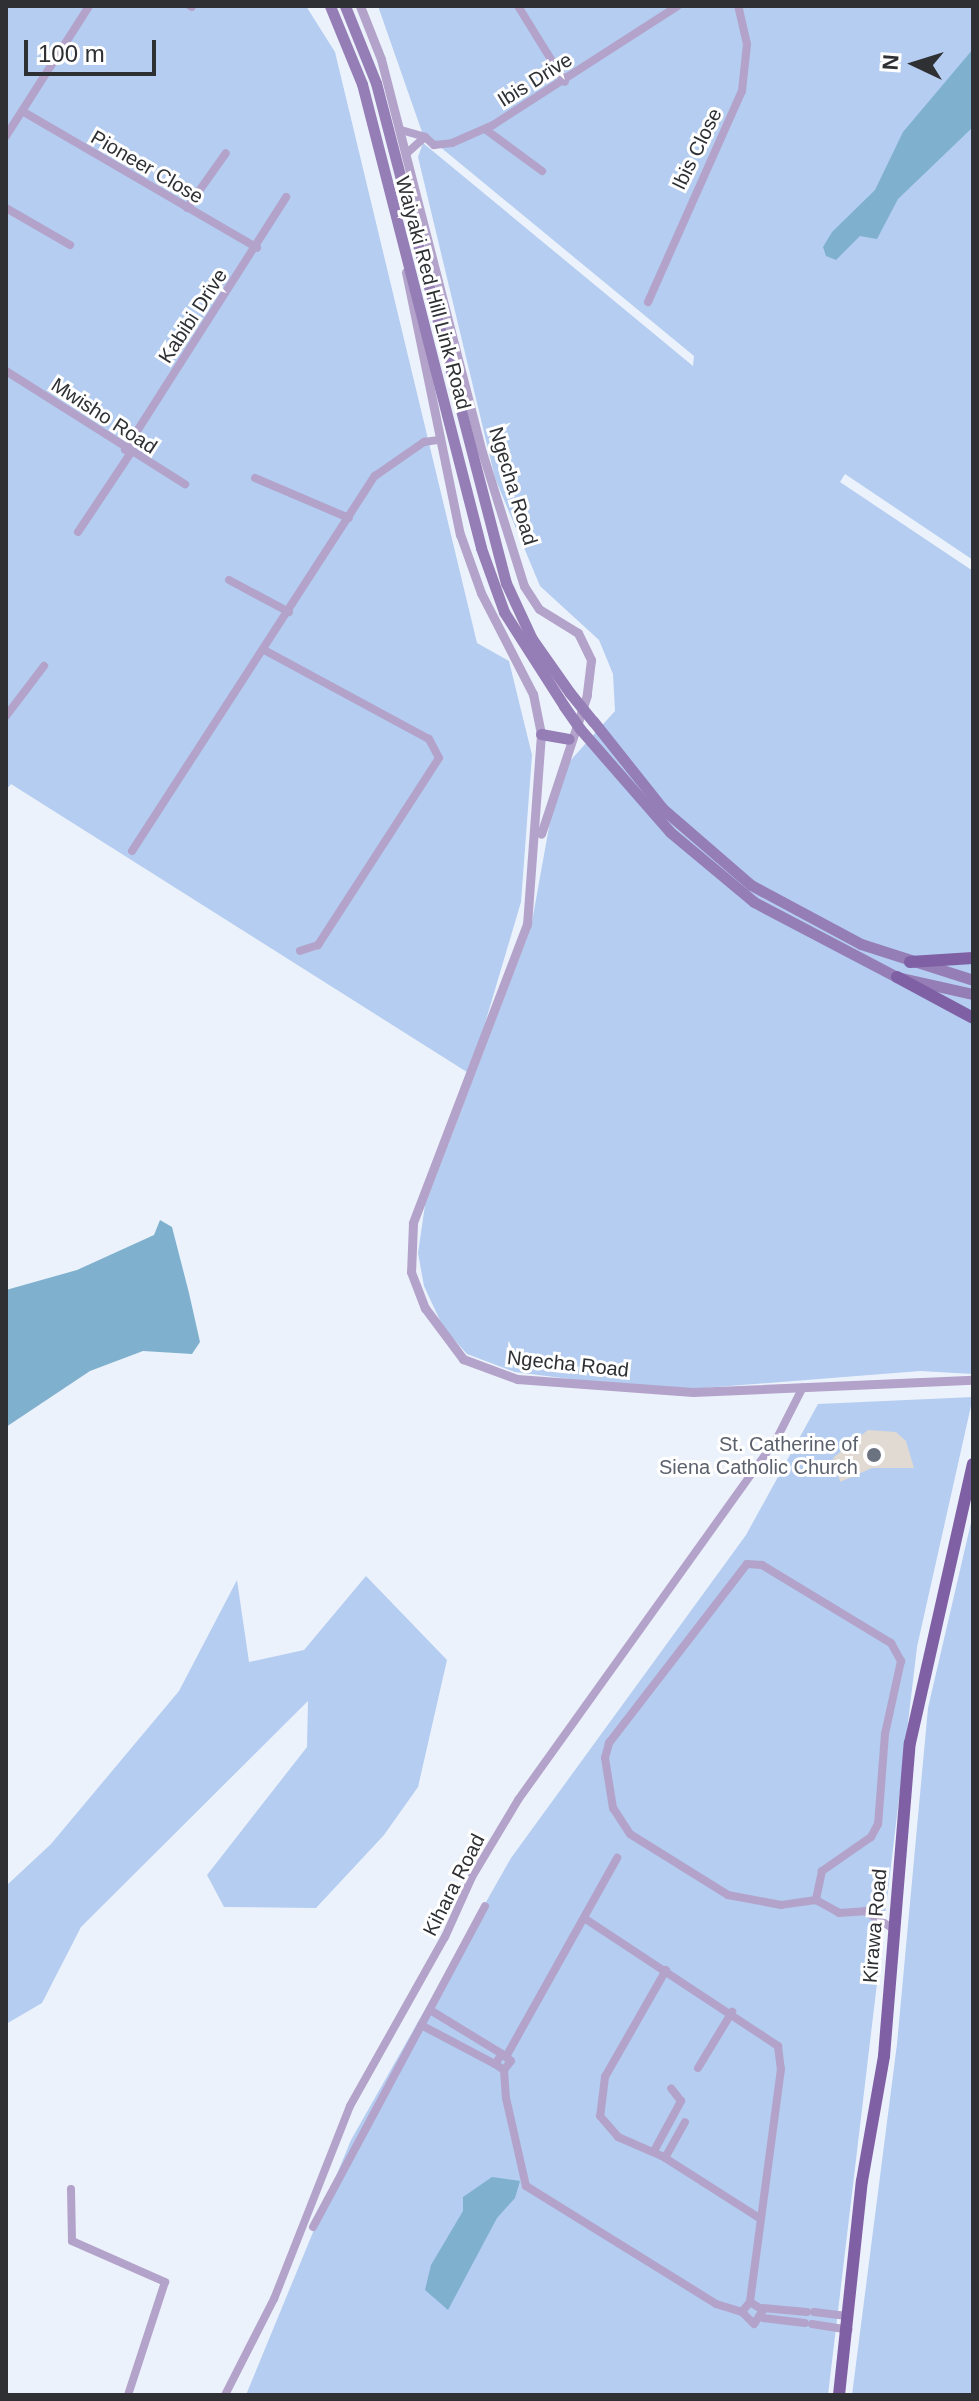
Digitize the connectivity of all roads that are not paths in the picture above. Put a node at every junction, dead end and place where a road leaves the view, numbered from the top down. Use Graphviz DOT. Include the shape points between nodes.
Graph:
graph roads {
  1 [pos="89,6"];
  2 [pos="330,6"];
  3 [pos="345,6"];
  4 [pos="360,6"];
  5 [pos="518,6"];
  6 [pos="678,6"];
  7 [pos="738,6"];
  8 [pos="565,82"];
  9 [pos="22,111"];
  10 [pos="485,129"];
  11 [pos="401,130"];
  12 [pos="6,136"];
  13 [pos="425,137"];
  14 [pos="226,153"];
  15 [pos="406,154"];
  16 [pos="542,171"];
  17 [pos="286,197"];
  18 [pos="6,208"];
  19 [pos="187,208"];
  20 [pos="70,245"];
  21 [pos="257,248"];
  22 [pos="405,256"];
  23 [pos="433,283"];
  24 [pos="648,302"];
  25 [pos="6,371"];
  26 [pos="439,440"];
  27 [pos="127,452"];
  28 [pos="255,478"];
  29 [pos="185,484"];
  30 [pos="349,518"];
  31 [pos="78,532"];
  32 [pos="229,580"];
  33 [pos="289,612"];
  34 [pos="266,651"];
  35 [pos="44,666"];
  36 [pos="6,716"];
  37 [pos="541,734"];
  38 [pos="569,739"];
  39 [pos="132,851"];
  40 [pos="536,857"];
  41 [pos="300,951"];
  42 [pos="973,958"];
  43 [pos="910,962"];
  44 [pos="897,977"];
  45 [pos="973,980"];
  46 [pos="973,994"];
  47 [pos="973,1018"];
  48 [pos="973,1380"];
  49 [pos="803,1387"];
  50 [pos="973,1464"];
  51 [pos="617,1858"];
  52 [pos="816,1900"];
  53 [pos="485,1906"];
  54 [pos="587,1920"];
  55 [pos="895,1930"];
  56 [pos="666,1970"];
  57 [pos="430,2010"];
  58 [pos="732,2012"];
  59 [pos="421,2025"];
  60 [pos="504,2054"];
  61 [pos="495,2064"];
  62 [pos="698,2068"];
  63 [pos="504,2070"];
  64 [pos="671,2088"];
  65 [pos="685,2122"];
  66 [pos="654,2151"];
  67 [pos="665,2158"];
  68 [pos="71,2189"];
  69 [pos="761,2219"];
  70 [pos="313,2227"];
  71 [pos="750,2302"];
  72 [pos="742,2312"];
  73 [pos="763,2313"];
  74 [pos="850,2316"];
  75 [pos="849,2330"];
  76 [pos="128,2395"];
  77 [pos="225,2395"];
  78 [pos="839,2395"];
  1 -- 9 [label="street"];
  2 -- 22 [label="main road, Waiyaki Red Hill Link Road" via="362,84"];
  3 -- 23 [label="main road, Waiyaki Red Hill Link Road" via="376,83"];
  4 -- 11 [label="street, Ngecha Road"];
  5 -- 8 [label="street"];
  6 -- 8 [label="street, Ibis Drive"];
  7 -- 24 [label="street, Ibis Close" via="747,44 742,91"];
  8 -- 10 [label="street, Ibis Drive"];
  9 -- 12 [label="street"];
  9 -- 19 [label="street, Pioneer Close"];
  10 -- 13 [label="street, Ibis Drive" via="452,143 434,145"];
  10 -- 16 [label="street"];
  11 -- 13 [label="street, Ibis Drive"];
  11 -- 15 [label="street, Ngecha Road"];
  13 -- 15 [label="street"];
  14 -- 19 [label="street"];
  15 -- 23 [label="street, Ngecha Road"];
  17 -- 21 [label="street, Kabibi Drive"];
  18 -- 20 [label="street"];
  19 -- 21 [label="street, Pioneer Close"];
  21 -- 27 [label="street, Kabibi Drive"];
  22 -- 26 [label="street, Ngecha Road"];
  22 -- 44 [label="main road, Waiyaki Red Hill Link Road, bridge" via="496,592 564,706 627,786 714,872 776,917"];
  23 -- 38 [label="street, Ngecha Road" via="524,586 539,609 568,624 589,652 590,682"];
  23 -- 43 [label="main road, Waiyaki Red Hill Link Road, bridge" via="506,583 532,639 663,809 727,867 820,924"];
  25 -- 27 [label="street, Mwisho Road"];
  26 -- 30 [label="street" via="424,442 382,469"];
  26 -- 37 [label="street, Ngecha Road" via="472,568 533,694"];
  27 -- 29 [label="street, Mwisho Road"];
  27 -- 31 [label="street, Kabibi Drive"];
  28 -- 30 [label="street"];
  30 -- 33 [label="street"];
  32 -- 33 [label="street"];
  33 -- 34 [label="street"];
  34 -- 39 [label="street"];
  34 -- 41 [label="street" via="429,739 439,758 318,945"];
  35 -- 36 [label="street"];
  37 -- 38 [label="main road"];
  37 -- 40 [label="street, Ngecha Road"];
  38 -- 40 [label="street, Ngecha Road"];
  40 -- 49 [label="street, Ngecha Road" via="520,946 413,1223 411,1272 425,1308 463,1359 517,1379 665,1392"];
  42 -- 43 [label="main road"];
  43 -- 45 [label="main road"];
  44 -- 46 [label="main road"];
  44 -- 47 [label="main road"];
  48 -- 49 [label="street, Ngecha Road"];
  49 -- 77 [label="street, Kihara Road" via="776,1440 526,1788 472,1877 445,1937 350,2106 274,2299"];
  50 -- 55 [label="main road, Kirawa Road" via="915,1714"];
  51 -- 54 [label="street"];
  52 -- 52 [label="street" via="781,1905 728,1895 630,1834 613,1808 605,1758 609,1743 747,1564 762,1565 891,1643 901,1661 885,1734 878,1824 871,1837 822,1871"];
  52 -- 55 [label="street" via="839,1913 865,1911"];
  53 -- 57 [label="street"];
  54 -- 56 [label="street"];
  54 -- 60 [label="street"];
  55 -- 74 [label="main road, Kirawa Road"];
  56 -- 58 [label="street"];
  56 -- 66 [label="street" via="605,2077 598,2104 618,2137"];
  57 -- 59 [label="street"];
  57 -- 60 [label="street"];
  58 -- 62 [label="street"];
  58 -- 69 [label="street" via="771,2038 781,2059"];
  59 -- 61 [label="street"];
  59 -- 70 [label="street"];
  60 -- 61 [label="street"];
  60 -- 63 [label="street" via="511,2063"];
  61 -- 63 [label="street"];
  63 -- 72 [label="street" via="526,2186 716,2304"];
  64 -- 66 [label="street" via="681,2101"];
  65 -- 67 [label="street"];
  66 -- 67 [label="street"];
  67 -- 69 [label="street"];
  68 -- 76 [label="street" via="72,2241 165,2282"];
  69 -- 71 [label="street"];
  71 -- 72 [label="street"];
  71 -- 73 [label="street"];
  72 -- 73 [label="street" via="749,2323"];
  73 -- 74 [label="street"];
  73 -- 75 [label="street"];
  74 -- 75 [label="main road, Kirawa Road"];
  75 -- 78 [label="main road, Kirawa Road"];
}
